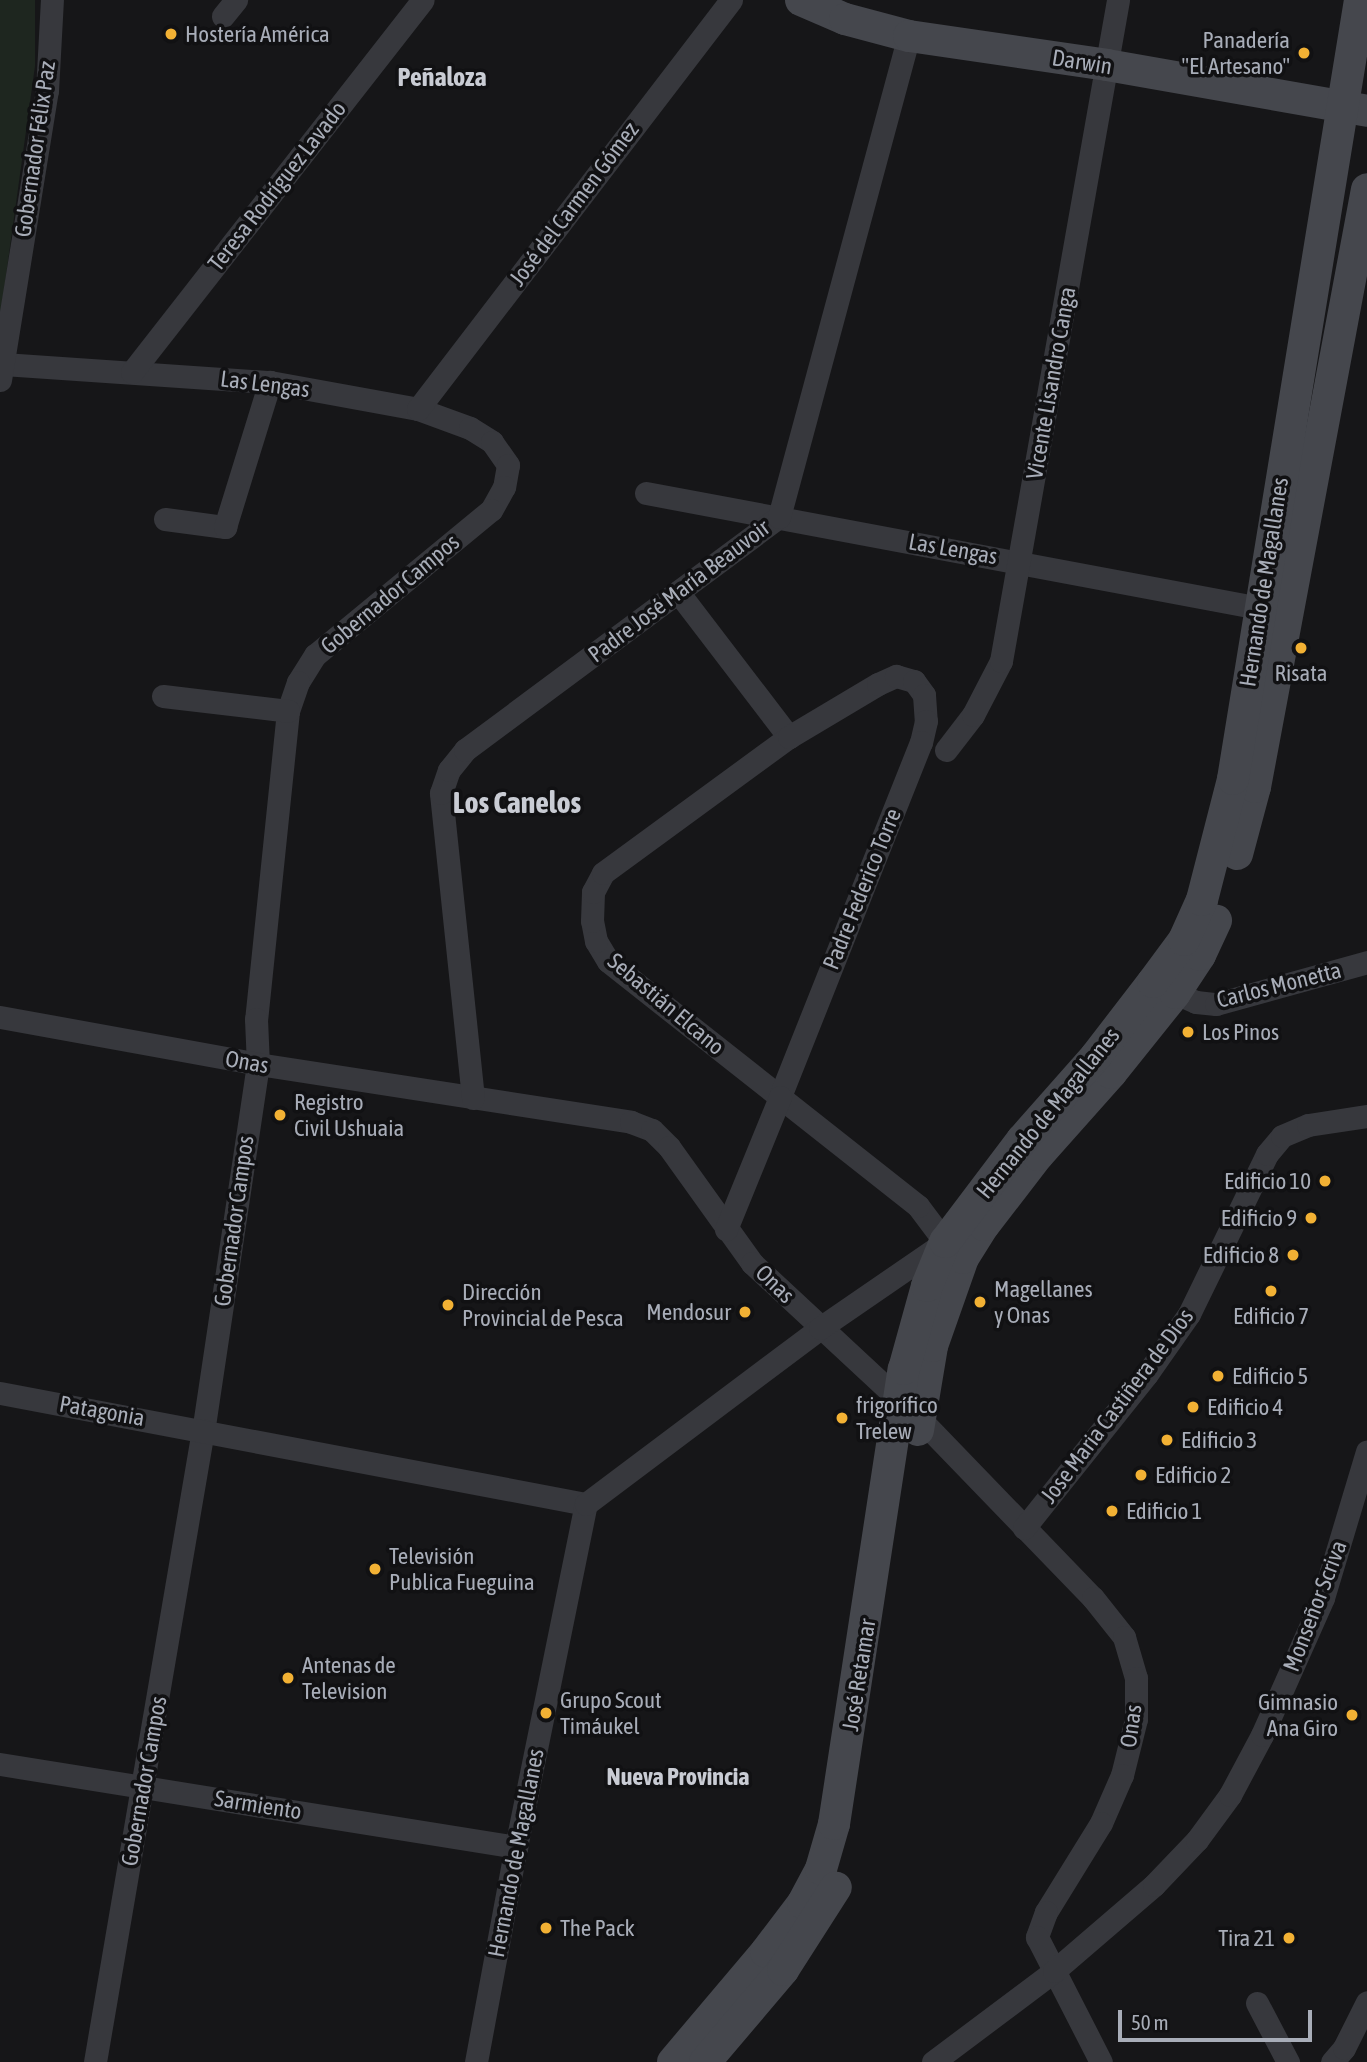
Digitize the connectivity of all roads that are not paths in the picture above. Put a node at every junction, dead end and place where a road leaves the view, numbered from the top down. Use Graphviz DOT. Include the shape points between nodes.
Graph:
graph roads {
  1 [pos="52,0"];
  2 [pos="423,0"];
  3 [pos="731,0"];
  4 [pos="801,0"];
  5 [pos="1118,0"];
  6 [pos="1360,0"];
  7 [pos="847,9"];
  8 [pos="909,36"];
  9 [pos="1107,65"];
  10 [pos="1355,109"];
  11 [pos="1367,189"];
  12 [pos="1,370"];
  13 [pos="132,372"];
  14 [pos="270,382"];
  15 [pos="418,409"];
  16 [pos="508,465"];
  17 [pos="646,493"];
  18 [pos="779,517"];
  19 [pos="165,519"];
  20 [pos="1020,562"];
  21 [pos="678,592"];
  22 [pos="1260,608"];
  23 [pos="163,696"];
  24 [pos="288,711"];
  25 [pos="789,737"];
  26 [pos="946,750"];
  27 [pos="1367,962"];
  28 [pos="1164,988"];
  29 [pos="0,1017"];
  30 [pos="258,1064"];
  31 [pos="780,1097"];
  32 [pos="473,1098"];
  33 [pos="1367,1116"];
  34 [pos="726,1229"];
  35 [pos="945,1242"];
  36 [pos="820,1328"];
  37 [pos="0,1393"];
  38 [pos="910,1412"];
  39 [pos="203,1430"];
  40 [pos="1367,1451"];
  41 [pos="586,1504"];
  42 [pos="1024,1528"];
  43 [pos="0,1764"];
  44 [pos="143,1786"];
  45 [pos="516,1847"];
  46 [pos="1054,1971"];
  47 [pos="1367,2002"];
  48 [pos="1257,2003"];
  49 [pos="95,2062"];
  50 [pos="477,2062"];
  51 [pos="673,2062"];
  52 [pos="705,2062"];
  53 [pos="933,2062"];
  54 [pos="1101,2062"];
  55 [pos="1288,2062"];
  56 [pos="1332,2062"];
  1 -- 12 [label="street, Gobernador Félix Paz" via="47,91"];
  2 -- 13 [label="street, Teresa Rodríguez Lavado"];
  3 -- 15 [label="street, José del Carmen Gómez"];
  4 -- 7 [label="main road, Darwin"];
  5 -- 9 [label="street, Vicente Lisandro Canga"];
  6 -- 10 [label="main road, Hernando de Magallanes"];
  7 -- 8 [label="main road, Darwin"];
  8 -- 9 [label="main road, Darwin"];
  8 -- 18 [label="street, Padre José María Beauvoir"];
  9 -- 10 [label="main road, Darwin"];
  9 -- 20 [label="street, Vicente Lisandro Canga"];
  10 -- 22 [label="main road, Hernando de Magallanes"];
  11 -- 28 [label="main road, Hernando de Magallanes" via="1255,787 1222,907 1200,955"];
  12 -- 13 [label="street, Las Lengas"];
  13 -- 14 [label="street, Las Lengas"];
  14 -- 15 [label="street, Las Lengas"];
  14 -- 19 [label="street" via="225,527"];
  15 -- 16 [label="street, Las Lengas" via="470,428 492,442"];
  16 -- 24 [label="street, Gobernador Campos" via="504,487 491,510 316,655 298,682"];
  17 -- 18 [label="street, Las Lengas"];
  18 -- 20 [label="street, Las Lengas"];
  18 -- 21 [label="street, Padre José María Beauvoir"];
  20 -- 22 [label="street, Las Lengas"];
  20 -- 26 [label="street, Vicente Lisandro Canga" via="1001,661 973,715"];
  21 -- 25 [label="street"];
  21 -- 32 [label="street, Padre José María Beauvoir" via="465,750 449,770 441,793"];
  22 -- 28 [label="main road, Hernando de Magallanes" via="1218,846 1202,900"];
  23 -- 24 [label="street"];
  24 -- 30 [label="street, Gobernador Campos" via="256,1019"];
  25 -- 31 [label="street, Sebastián Elcano" via="603,873 593,892 592,912 596,941 608,961"];
  25 -- 31 [label="street, Padre Federico Torre" via="896,676 915,681 924,695 926,721 920,742"];
  27 -- 28 [label="street, Carlos Monetta" via="1216,1004 1196,1002"];
  28 -- 35 [label="main road, Hernando de Magallanes" via="1022,1140"];
  28 -- 38 [label="main road, Hernando de Magallanes" via="1111,1073 1038,1155 963,1258"];
  29 -- 30 [label="street, Onas"];
  30 -- 32 [label="street, Onas"];
  30 -- 39 [label="street, Gobernador Campos"];
  31 -- 34 [label="street, Padre Federico Torre"];
  31 -- 35 [label="street, Sebastián Elcano" via="918,1206"];
  32 -- 34 [label="street, Onas" via="631,1122 652,1130"];
  33 -- 42 [label="street, Jose Maria Castiñera de Dios" via="1308,1125 1282,1136 1267,1154 1189,1314"];
  34 -- 36 [label="street, Onas" via="752,1263"];
  35 -- 36 [label="street, Hernando de Magallanes"];
  35 -- 38 [label="main road, José Retamar" via="911,1337"];
  36 -- 38 [label="street, Onas"];
  36 -- 41 [label="street, Hernando de Magallanes"];
  37 -- 39 [label="street, Patagonia"];
  38 -- 42 [label="street, Onas"];
  38 -- 51 [label="main road, José Retamar" via="837,1811 821,1869 803,1903 766,1952"];
  38 -- 52 [label="main road, José Retamar" via="855,1828 842,1875 824,1911 783,1970"];
  39 -- 41 [label="street, Patagonia"];
  39 -- 44 [label="street, Gobernador Campos"];
  40 -- 46 [label="street, Monseñor Scriva" via="1323,1598 1230,1795 1197,1840 1154,1885"];
  41 -- 45 [label="street, Hernando de Magallanes"];
  42 -- 46 [label="street, Onas" via="1093,1598 1124,1637 1136,1678 1136,1719 1122,1775 1101,1823 1046,1912 1037,1937"];
  43 -- 44 [label="street, Sarmiento"];
  44 -- 45 [label="street, Sarmiento"];
  44 -- 49 [label="street, Gobernador Campos"];
  45 -- 50 [label="street, Hernando de Magallanes"];
  46 -- 53 [label="street, Monseñor Scriva"];
  46 -- 54 [label="street"];
  47 -- 56 [label="street"];
  48 -- 55 [label="street"];
}
